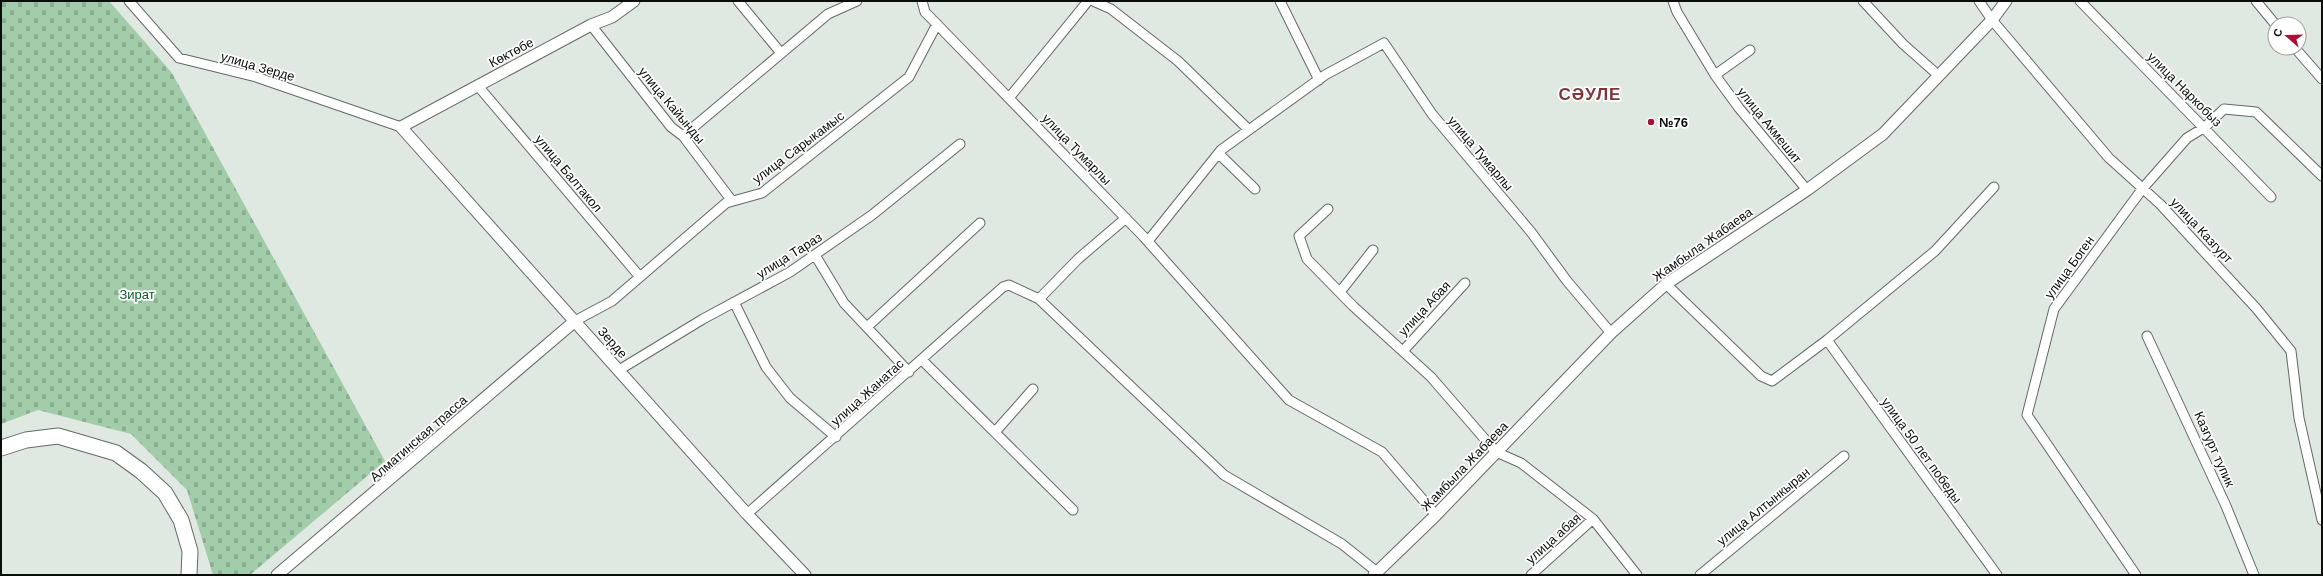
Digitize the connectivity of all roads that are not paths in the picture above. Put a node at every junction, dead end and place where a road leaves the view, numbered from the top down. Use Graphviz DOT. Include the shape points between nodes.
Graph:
graph roads {
  1 [pos="129,1"];
  2 [pos="634,1"];
  3 [pos="738,1"];
  4 [pos="857,1"];
  5 [pos="922,1"];
  6 [pos="1088,1"];
  7 [pos="1093,1"];
  8 [pos="1280,1"];
  9 [pos="1673,1"];
  10 [pos="1863,1"];
  11 [pos="1979,1"];
  12 [pos="2006,1"];
  13 [pos="2080,1"];
  14 [pos="2256,1"];
  15 [pos="2268,16"];
  16 [pos="1992,20"];
  17 [pos="937,24"];
  18 [pos="591,25"];
  19 [pos="1750,50"];
  20 [pos="781,53"];
  21 [pos="2302,56"];
  22 [pos="1715,75"];
  23 [pos="1938,75"];
  24 [pos="2322,79"];
  25 [pos="1319,80"];
  26 [pos="478,86"];
  27 [pos="1009,98"];
  28 [pos="401,127"];
  29 [pos="2205,127"];
  30 [pos="1249,130"];
  31 [pos="683,136"];
  32 [pos="960,144"];
  33 [pos="1218,154"];
  34 [pos="2322,176"];
  35 [pos="1994,187"];
  36 [pos="2143,188"];
  37 [pos="1255,189"];
  38 [pos="1807,190"];
  39 [pos="2271,197"];
  40 [pos="732,201"];
  41 [pos="1328,208"];
  42 [pos="1126,218"];
  43 [pos="980,223"];
  44 [pos="1148,241"];
  45 [pos="1373,250"];
  46 [pos="815,255"];
  47 [pos="640,277"];
  48 [pos="1465,282"];
  49 [pos="1666,284"];
  50 [pos="1340,292"];
  51 [pos="1039,299"];
  52 [pos="734,302"];
  53 [pos="575,321"];
  54 [pos="867,327"];
  55 [pos="1611,334"];
  56 [pos="2147,336"];
  57 [pos="1827,340"];
  58 [pos="1403,351"];
  59 [pos="922,360"];
  60 [pos="619,370"];
  61 [pos="909,372"];
  62 [pos="1033,389"];
  63 [pos="995,432"];
  64 [pos="836,437"];
  65 [pos="1,448"];
  66 [pos="1496,452"];
  67 [pos="1844,456"];
  68 [pos="1074,510"];
  69 [pos="747,514"];
  70 [pos="1436,515"];
  71 [pos="1593,519"];
  72 [pos="2322,520"];
  73 [pos="1376,573"];
  74 [pos="189,575"];
  75 [pos="277,575"];
  76 [pos="805,575"];
  77 [pos="1531,575"];
  78 [pos="1637,575"];
  79 [pos="1700,575"];
  80 [pos="1997,575"];
  81 [pos="2136,575"];
  82 [pos="2254,575"];
  1 -- 28 [label="street, улица Зерде" via="179,58 256,77"];
  2 -- 18 [label="street, Көктөбе" via="612,17"];
  3 -- 20 [label="street"];
  4 -- 20 [label="street" via="828,14"];
  5 -- 17 [label="street, улица Тумарлы" via="925,12"];
  6 -- 27 [label="street"];
  7 -- 30 [label="street" via="1111,9 1178,62"];
  8 -- 25 [label="street"];
  9 -- 22 [label="street, улица Акмешит"];
  10 -- 23 [label="street" via="1903,44"];
  11 -- 16 [label="street, улица Казгурт"];
  12 -- 16 [label="street, Жамбыла Жабаева"];
  13 -- 29 [label="street, улица Наркобыз"];
  14 -- 15 [label="street"];
  16 -- 23 [label="street, Жамбыла Жабаева"];
  16 -- 36 [label="street, улица Казгурт" via="2109,158"];
  17 -- 27 [label="street, улица Тумарлы"];
  17 -- 40 [label="street, улица Сарыкамыс" via="909,77 762,193"];
  18 -- 26 [label="street, Көктөбе"];
  18 -- 31 [label="street, улица Кайынды" via="671,127"];
  19 -- 22 [label="street"];
  20 -- 31 [label="street"];
  21 -- 24 [label="street"];
  22 -- 38 [label="street, улица Акмешит"];
  23 -- 38 [label="street, Жамбыла Жабаева" via="1883,134"];
  25 -- 30 [label="street, улица Тумарлы"];
  25 -- 55 [label="street, улица Тумарлы" via="1384,43 1432,114 1531,232"];
  26 -- 28 [label="street, Көктөбе"];
  26 -- 47 [label="street, улица Балтакол"];
  27 -- 42 [label="street, улица Тумарлы"];
  28 -- 53 [label="street, Зерде"];
  29 -- 34 [label="street, улица Боген" via="2224,109 2256,112"];
  29 -- 36 [label="street, улица Боген" via="2186,138"];
  29 -- 39 [label="street, улица Наркобыз"];
  30 -- 33 [label="street, улица Тумарлы"];
  31 -- 40 [label="street, улица Кайынды"];
  32 -- 46 [label="street, улица Тараз" via="872,215"];
  33 -- 37 [label="street"];
  33 -- 44 [label="street, улица Тумарлы"];
  35 -- 57 [label="street" via="1935,250"];
  36 -- 72 [label="street, улица Казгурт" via="2256,308 2291,351 2299,418"];
  36 -- 81 [label="street, улица Боген" via="2054,308 2027,415"];
  38 -- 49 [label="street, Жамбыла Жабаева"];
  40 -- 47 [label="street, улица Сарыкамыс" via="726,203"];
  41 -- 50 [label="street" via="1299,236 1307,259"];
  42 -- 44 [label="street, улица Тумарлы"];
  42 -- 51 [label="street" via="1078,259"];
  43 -- 54 [label="street"];
  44 -- 70 [label="street, улица Тумарлы" via="1289,400 1382,452"];
  45 -- 50 [label="street"];
  46 -- 52 [label="street, улица Тараз" via="790,272"];
  46 -- 54 [label="street" via="844,303"];
  47 -- 53 [label="street, улица Сарыкамыс" via="612,301"];
  48 -- 58 [label="street, улица Абая"];
  49 -- 55 [label="street, Жамбыла Жабаева"];
  49 -- 57 [label="street" via="1761,376 1772,381"];
  50 -- 58 [label="street"];
  51 -- 59 [label="street, улица Жанатас" via="1023,294 1009,285 1003,287"];
  51 -- 73 [label="street" via="1224,476 1342,544"];
  52 -- 60 [label="street, улица Тараз"];
  52 -- 64 [label="street" via="766,367 790,398"];
  53 -- 60 [label="street, Зерде"];
  53 -- 75 [label="street, Алматинская трасса"];
  54 -- 61 [label="street"];
  55 -- 66 [label="street, Жамбыла Жабаева"];
  56 -- 82 [label="street, Казгурт тупик" via="2223,499"];
  57 -- 80 [label="street, улица 50 лет победы"];
  58 -- 66 [label="street" via="1431,377"];
  59 -- 61 [label="street, улица Жанатас"];
  59 -- 63 [label="street"];
  60 -- 69 [label="street, Зерде"];
  61 -- 64 [label="street, улица Жанатас"];
  62 -- 63 [label="street"];
  63 -- 68 [label="street"];
  64 -- 69 [label="street, улица Жанатас"];
  65 -- 74 [label="highway" via="26,440 58,436 116,453 141,470 165,493 181,520 190,551"];
  66 -- 70 [label="street, Жамбыла Жабаева"];
  66 -- 71 [label="street" via="1521,464"];
  67 -- 79 [label="street, улица Алтынкыран"];
  69 -- 76 [label="street, Зерде"];
  70 -- 73 [label="street, Жамбыла Жабаева"];
  71 -- 77 [label="street, улица абая"];
  71 -- 78 [label="street, улица абая"];
}
